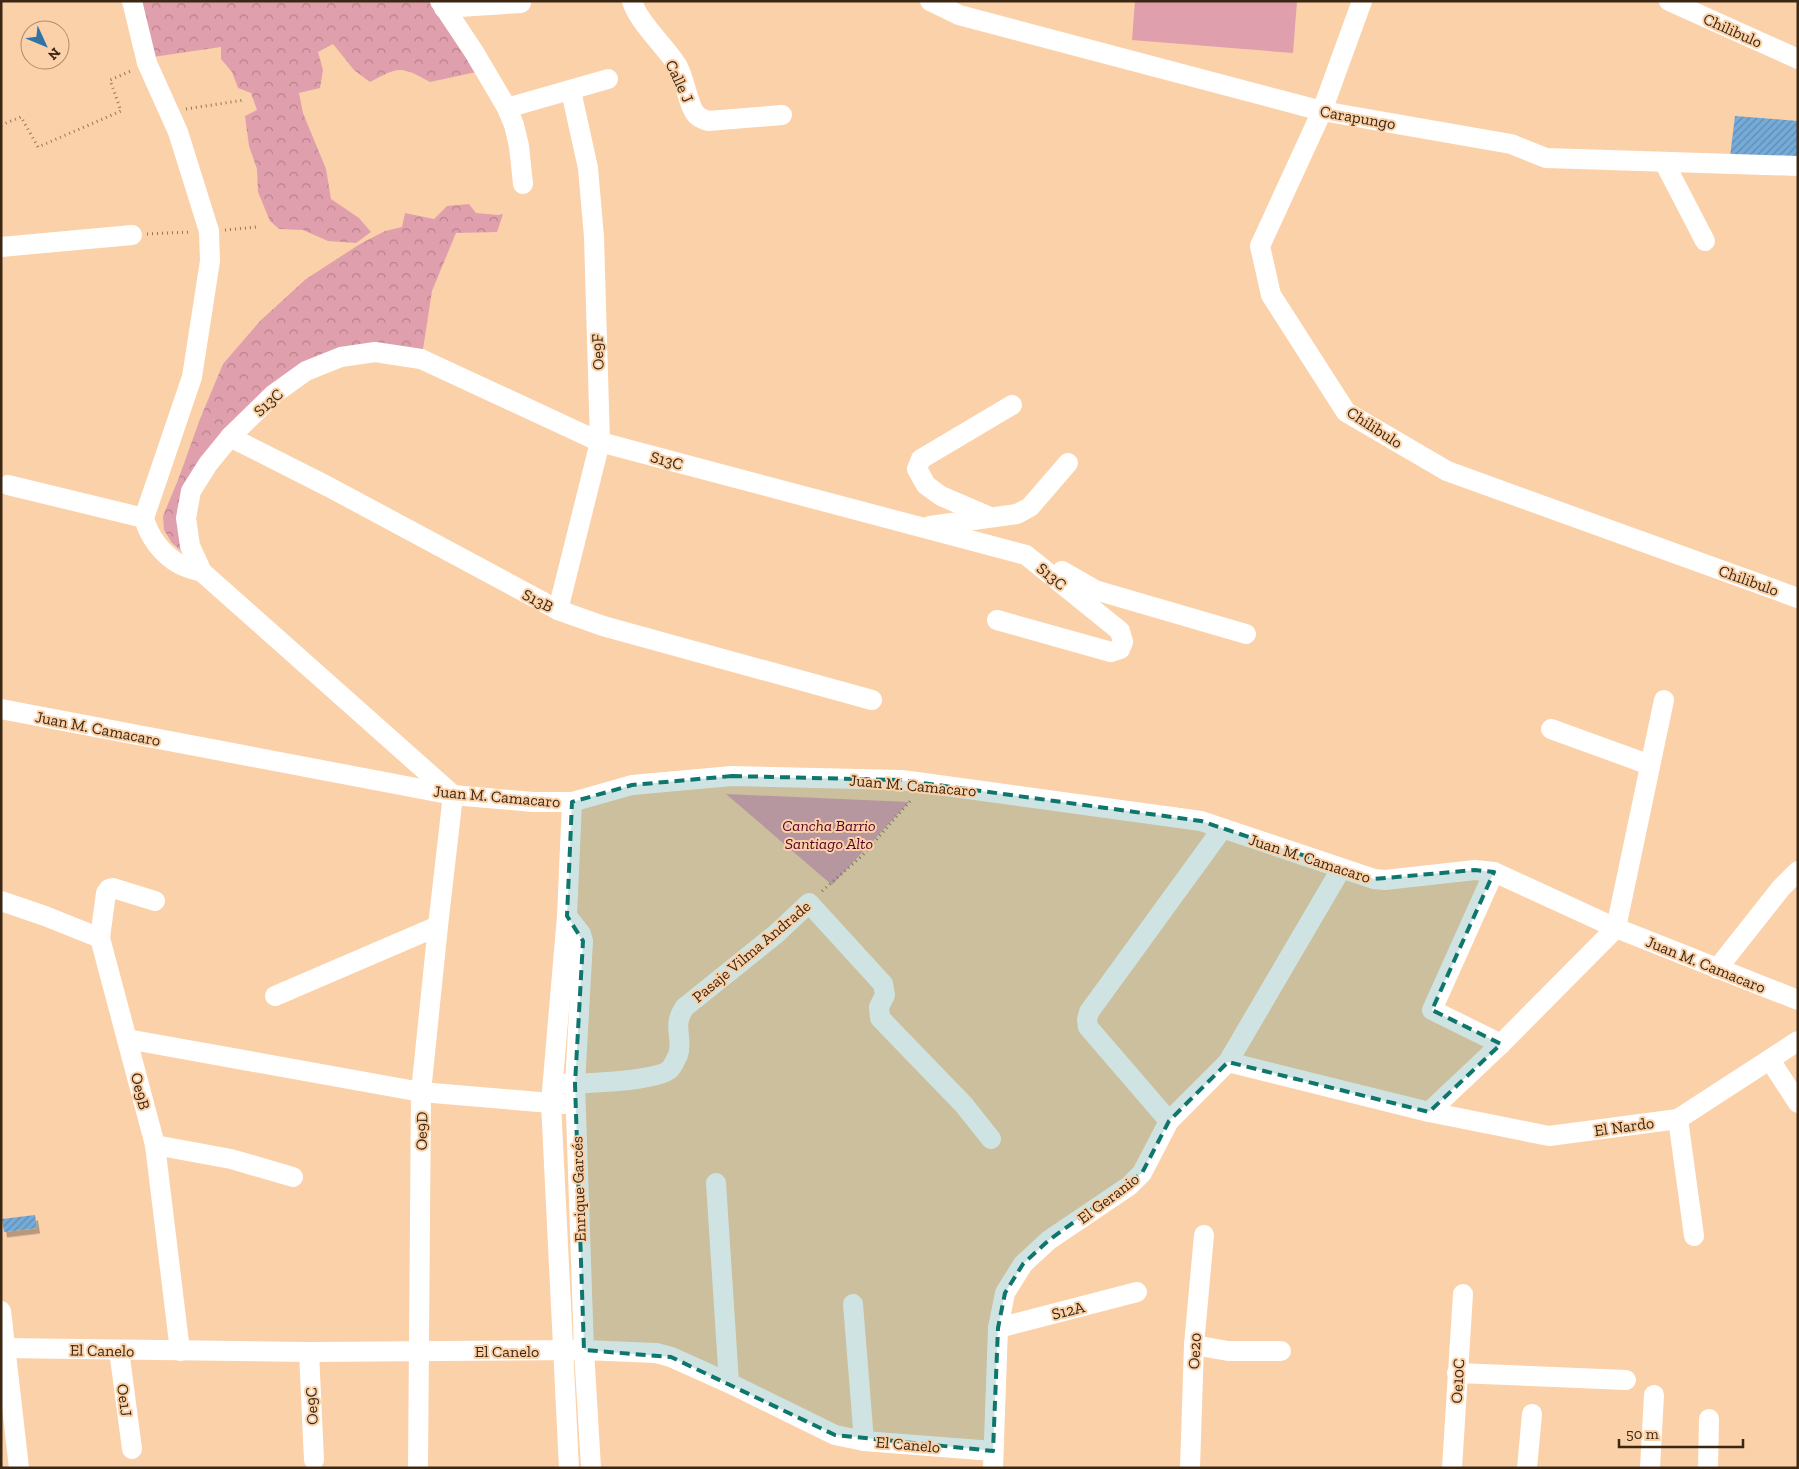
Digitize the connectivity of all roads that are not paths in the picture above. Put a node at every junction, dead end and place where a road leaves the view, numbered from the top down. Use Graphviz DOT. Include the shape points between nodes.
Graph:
graph roads {
  1 [pos="132,1"];
  2 [pos="632,1"];
  3 [pos="930,1"];
  4 [pos="1362,1"];
  5 [pos="1668,1"];
  6 [pos="521,3"];
  7 [pos="442,4"];
  8 [pos="1798,59"];
  9 [pos="608,79"];
  10 [pos="571,91"];
  11 [pos="507,108"];
  12 [pos="1322,111"];
  13 [pos="782,115"];
  14 [pos="1664,162"];
  15 [pos="1798,166"];
  16 [pos="523,184"];
  17 [pos="132,235"];
  18 [pos="1705,241"];
  19 [pos="1,247"];
  20 [pos="1012,405"];
  21 [pos="230,437"];
  22 [pos="600,442"];
  23 [pos="1068,464"];
  24 [pos="8,485"];
  25 [pos="990,517"];
  26 [pos="144,518"];
  27 [pos="922,527"];
  28 [pos="1026,555"];
  29 [pos="202,572"];
  30 [pos="1798,598"];
  31 [pos="558,610"];
  32 [pos="997,620"];
  33 [pos="1246,634"];
  34 [pos="872,700"];
  35 [pos="1664,700"];
  36 [pos="1,710"];
  37 [pos="1552,729"];
  38 [pos="1650,765"];
  39 [pos="453,795"];
  40 [pos="572,802"];
  41 [pos="1222,829"];
  42 [pos="1341,869"];
  43 [pos="1798,870"];
  44 [pos="1494,872"];
  45 [pos="1,901"];
  46 [pos="155,901"];
  47 [pos="567,916"];
  48 [pos="438,926"];
  49 [pos="1616,928"];
  50 [pos="100,938"];
  51 [pos="1717,969"];
  52 [pos="275,996"];
  53 [pos="1798,1000"];
  54 [pos="127,1039"];
  55 [pos="1798,1041"];
  56 [pos="1501,1044"];
  57 [pos="1770,1060"];
  58 [pos="1228,1062"];
  59 [pos="575,1084"];
  60 [pos="422,1092"];
  61 [pos="552,1094"];
  62 [pos="1798,1103"];
  63 [pos="575,1104"];
  64 [pos="1429,1112"];
  65 [pos="1678,1119"];
  66 [pos="1169,1121"];
  67 [pos="991,1139"];
  68 [pos="154,1145"];
  69 [pos="292,1178"];
  70 [pos="716,1184"];
  71 [pos="1204,1235"];
  72 [pos="1694,1236"];
  73 [pos="1137,1292"];
  74 [pos="1463,1294"];
  75 [pos="853,1304"];
  76 [pos="1,1311"];
  77 [pos="998,1328"];
  78 [pos="1194,1345"];
  79 [pos="3,1348"];
  80 [pos="119,1350"];
  81 [pos="180,1350"];
  82 [pos="584,1350"];
  83 [pos="419,1351"];
  84 [pos="564,1351"];
  85 [pos="1282,1351"];
  86 [pos="309,1352"];
  87 [pos="1457,1373"];
  88 [pos="1626,1380"];
  89 [pos="729,1383"];
  90 [pos="1654,1395"];
  91 [pos="1532,1414"];
  92 [pos="1710,1419"];
  93 [pos="864,1441"];
  94 [pos="132,1449"];
  95 [pos="993,1459"];
  96 [pos="314,1460"];
  97 [pos="19,1468"];
  98 [pos="418,1468"];
  99 [pos="570,1468"];
  100 [pos="591,1468"];
  101 [pos="1190,1468"];
  102 [pos="1452,1468"];
  103 [pos="1528,1468"];
  104 [pos="1650,1468"];
  105 [pos="1708,1468"];
  1 -- 26 [label="street" via="147,63 178,132 209,231 210,261 192,376"];
  2 -- 13 [label="street, Calle J" via="677,66 694,112 700,118 708,121"];
  3 -- 12 [label="street, Carapungo" via="959,15"];
  4 -- 12 [label="street, Chilibulo"];
  5 -- 8 [label="street, Chilibulo"];
  6 -- 7 [label="street"];
  7 -- 11 [label="street"];
  9 -- 10 [label="street"];
  10 -- 11 [label="street"];
  10 -- 22 [label="street, Oe9F" via="588,168 593,227"];
  11 -- 16 [label="street" via="519,146"];
  12 -- 14 [label="street, Carapungo" via="1511,144 1546,158"];
  12 -- 30 [label="street, Chilibulo" via="1260,246 1271,295 1346,412 1447,471"];
  14 -- 15 [label="street, Carapungo"];
  14 -- 18 [label="street"];
  17 -- 19 [label="street"];
  20 -- 25 [label="street" via="921,459 917,469 926,485 940,496"];
  21 -- 22 [label="street, S13C" via="274,394 306,371 341,357 375,352 421,360"];
  21 -- 29 [label="street, S13C" via="191,491 186,518 190,546"];
  21 -- 31 [label="street, S13B"];
  22 -- 27 [label="street, S13C"];
  22 -- 31 [label="street, Oe9F"];
  23 -- 25 [label="street" via="1030,507 1017,514"];
  24 -- 26 [label="street"];
  25 -- 27 [label="street"];
  26 -- 29 [label="street" via="147,531 156,544 180,565"];
  27 -- 28 [label="street, S13C"];
  28 -- 32 [label="street, S13C" via="1120,631 1123,642 1120,649 1111,652"];
  28 -- 33 [label="street" via="1095,590"];
  29 -- 39 [label="street"];
  31 -- 34 [label="street, S13B" via="603,626"];
  35 -- 38 [label="street"];
  36 -- 39 [label="street, Juan M. Camacaro"];
  37 -- 38 [label="street"];
  38 -- 49 [label="street"];
  39 -- 40 [label="street, Juan M. Camacaro"];
  39 -- 48 [label="street, Oe9D"];
  40 -- 41 [label="street, Juan M. Camacaro" via="632,785 732,776 924,782 1201,821"];
  40 -- 47 [label="street, Enrique Garcés"];
  41 -- 42 [label="street, Juan M. Camacaro"];
  41 -- 66 [label="street" via="1089,1012 1087,1020 1088,1027"];
  42 -- 44 [label="street, Juan M. Camacaro" via="1374,880 1475,870"];
  42 -- 58 [label="street, El Geranio"];
  43 -- 51 [label="street"];
  44 -- 49 [label="street, Juan M. Camacaro"];
  44 -- 56 [label="street" via="1432,1010"];
  45 -- 50 [label="street"];
  46 -- 50 [label="street" via="109,889"];
  47 -- 59 [label="street, Enrique Garcés" via="583,941"];
  47 -- 61 [label="street, Enrique Garcés"];
  48 -- 52 [label="street"];
  48 -- 60 [label="street, Oe9D"];
  49 -- 51 [label="street, Juan M. Camacaro"];
  49 -- 56 [label="street"];
  50 -- 54 [label="street, Oe9B"];
  51 -- 53 [label="street, Juan M. Camacaro"];
  54 -- 60 [label="street"];
  54 -- 68 [label="street, Oe9B"];
  55 -- 57 [label="street, El Nardo"];
  56 -- 64 [label="street"];
  57 -- 62 [label="street"];
  57 -- 65 [label="street, El Nardo"];
  58 -- 64 [label="street"];
  58 -- 66 [label="street, El Geranio"];
  59 -- 61 [label="street, Pasaje Vilma Andrade"];
  59 -- 63 [label="street, Enrique Garcés"];
  59 -- 67 [label="street, Pasaje Vilma Andrade" via="653,1077 670,1070 679,1053 678,1027 685,1007 776,934 809,903 883,984 885,995 879,1007 880,1018 964,1105"];
  60 -- 61 [label="street"];
  60 -- 83 [label="street, Oe9D"];
  61 -- 63 [label="street"];
  61 -- 84 [label="street, Enrique Garcés"];
  63 -- 82 [label="street, Enrique Garcés"];
  64 -- 65 [label="street, El Nardo" via="1549,1136"];
  65 -- 72 [label="street"];
  66 -- 77 [label="street, El Geranio" via="1136,1179 1049,1240 1023,1264 1005,1293"];
  68 -- 69 [label="street" via="231,1159"];
  68 -- 81 [label="street, Oe9B"];
  70 -- 89 [label="street"];
  71 -- 78 [label="street, Oe20"];
  73 -- 77 [label="street, S12A"];
  74 -- 87 [label="street, Oe10C"];
  75 -- 93 [label="street"];
  76 -- 79 [label="street"];
  77 -- 95 [label="street, El Geranio"];
  78 -- 85 [label="street" via="1228,1351"];
  78 -- 101 [label="street, Oe20"];
  79 -- 80 [label="street, El Canelo"];
  79 -- 97 [label="street"];
  80 -- 81 [label="street, El Canelo"];
  80 -- 94 [label="street, Oe1J"];
  81 -- 86 [label="street, El Canelo"];
  82 -- 84 [label="street, El Canelo"];
  82 -- 89 [label="street, El Canelo" via="656,1353"];
  82 -- 100 [label="street, Enrique Garcés"];
  83 -- 84 [label="street, El Canelo"];
  83 -- 86 [label="street, El Canelo"];
  83 -- 98 [label="street, Oe9D"];
  84 -- 99 [label="street, Enrique Garcés"];
  86 -- 96 [label="street, Oe9C"];
  87 -- 88 [label="street"];
  87 -- 102 [label="street, Oe10C"];
  89 -- 93 [label="street, El Canelo" via="835,1435"];
  90 -- 104 [label="street"];
  91 -- 103 [label="street"];
  92 -- 105 [label="street"];
  93 -- 95 [label="street, El Canelo"];
}
